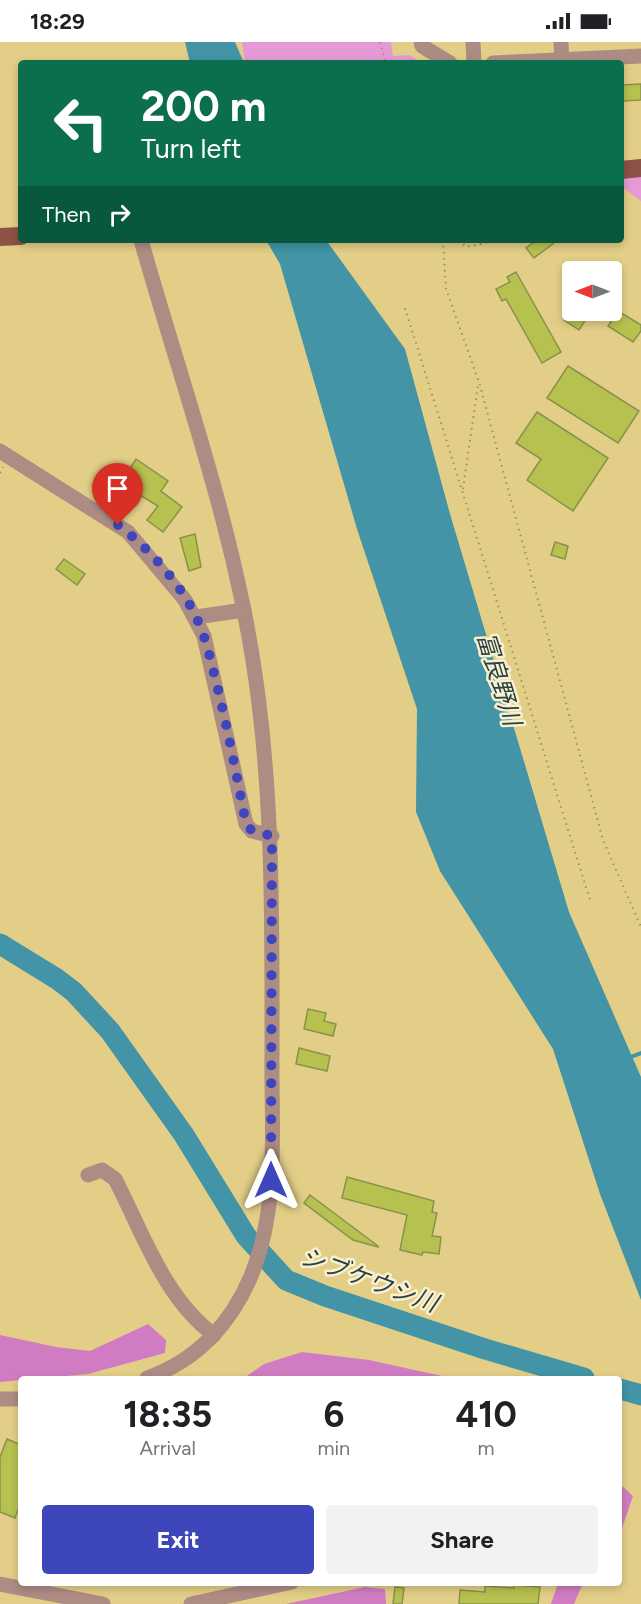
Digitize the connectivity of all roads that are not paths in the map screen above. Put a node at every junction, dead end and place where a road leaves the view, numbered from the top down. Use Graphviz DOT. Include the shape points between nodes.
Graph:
graph roads {
  1 [pos="421,42"];
  2 [pos="473,42"];
  3 [pos="561,42"];
  4 [pos="641,56"];
  5 [pos="442,60"];
  6 [pos="474,60"];
  7 [pos="562,60"];
  8 [pos="578,60"];
  9 [pos="641,168"];
  10 [pos="624,170"];
  11 [pos="18,236"];
  12 [pos="0,237"];
  13 [pos="142,243"];
  14 [pos="0,451"];
  15 [pos="244,610"];
  16 [pos="196,617"];
  17 [pos="272,836"];
  18 [pos="88,1175"];
  19 [pos="214,1335"];
  20 [pos="151,1376"];
  21 [pos="0,1399"];
  22 [pos="18,1399"];
  23 [pos="0,1584"];
  24 [pos="273,1586"];
  25 [pos="103,1604"];
  26 [pos="190,1604"];
  1 -- 5 [label="street"];
  2 -- 6 [label="street"];
  3 -- 7 [label="street"];
  4 -- 8 [label="street"];
  9 -- 10 [label="main road"];
  11 -- 12 [label="main road"];
  13 -- 15 [label="street"];
  14 -- 16 [label="street" via="128,532 172,580"];
  15 -- 16 [label="street"];
  15 -- 17 [label="street" via="264,742"];
  16 -- 17 [label="street" via="218,688 246,824 252,831"];
  17 -- 19 [label="street" via="269,1207 258,1257 244,1292"];
  18 -- 19 [label="street" via="102,1170 116,1179 169,1287 194,1320"];
  19 -- 20 [label="street" via="188,1359"];
  21 -- 22 [label="street"];
  23 -- 25 [label="street"];
  24 -- 26 [label="street"];
}
